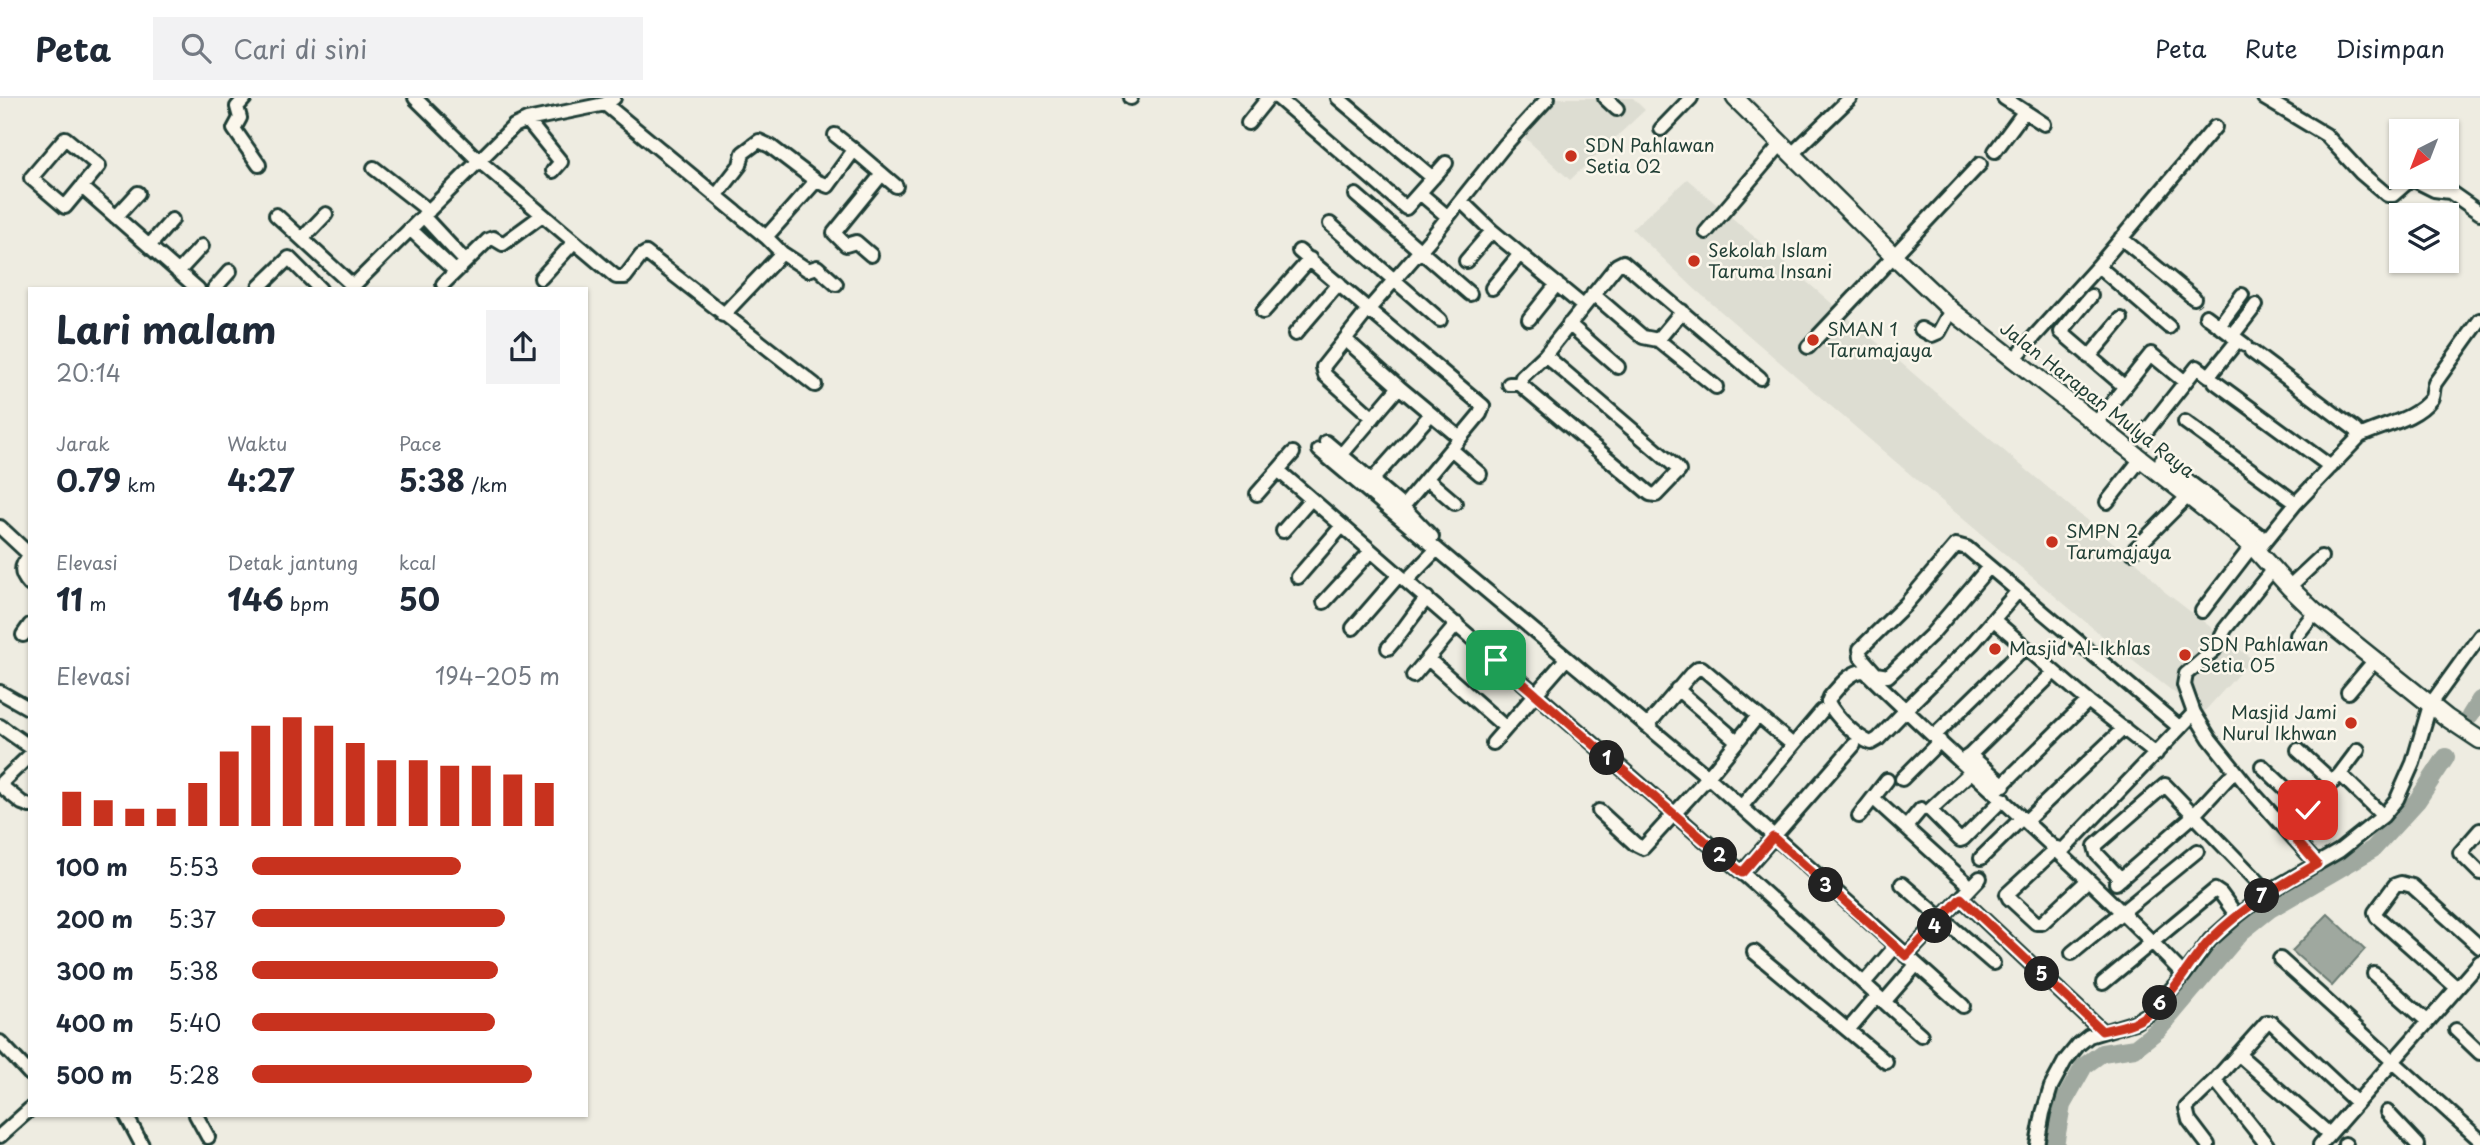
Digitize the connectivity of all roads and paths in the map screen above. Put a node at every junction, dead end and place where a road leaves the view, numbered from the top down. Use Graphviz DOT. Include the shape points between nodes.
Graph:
graph roads {
  1 [pos="245,98"];
  2 [pos="415,98"];
  3 [pos="1268,98"];
  4 [pos="1338,98"];
  5 [pos="1548,98"];
  6 [pos="1605,98"];
  7 [pos="1691,98"];
  8 [pos="1735,98"];
  9 [pos="1850,98"];
  10 [pos="2004,98"];
  11 [pos="2264,98"];
  12 [pos="1284,100"];
  13 [pos="610,101"];
  14 [pos="1617,110"];
  15 [pos="2024,112"];
  16 [pos="527,120"];
  17 [pos="1248,123"];
  18 [pos="2044,124"];
  19 [pos="2215,127"];
  20 [pos="1661,129"];
  21 [pos="835,135"];
  22 [pos="1786,149"];
  23 [pos="854,150"];
  24 [pos="1994,151"];
  25 [pos="478,160"];
  26 [pos="1446,163"];
  27 [pos="1980,164"];
  28 [pos="259,165"];
  29 [pos="374,168"];
  30 [pos="553,171"];
  31 [pos="882,174"];
  32 [pos="1433,178"];
  33 [pos="816,181"];
  34 [pos="896,186"];
  35 [pos="82,187"];
  36 [pos="138,193"];
  37 [pos="1421,194"];
  38 [pos="1356,195"];
  39 [pos="716,196"];
  40 [pos="1461,201"];
  41 [pos="2480,213"];
  42 [pos="326,214"];
  43 [pos="426,214"];
  44 [pos="276,215"];
  45 [pos="541,216"];
  46 [pos="116,217"];
  47 [pos="1448,217"];
  48 [pos="173,220"];
  49 [pos="1330,224"];
  50 [pos="410,229"];
  51 [pos="1492,230"];
  52 [pos="1706,232"];
  53 [pos="766,237"];
  54 [pos="2122,238"];
  55 [pos="302,239"];
  56 [pos="574,242"];
  57 [pos="149,246"];
  58 [pos="202,246"];
  59 [pos="1419,252"];
  60 [pos="782,253"];
  61 [pos="1520,254"];
  62 [pos="870,255"];
  63 [pos="1895,257"];
  64 [pos="465,261"];
  65 [pos="1466,261"];
  66 [pos="2098,266"];
  67 [pos="230,271"];
  68 [pos="455,271"];
  69 [pos="178,272"];
  70 [pos="541,278"];
  71 [pos="1395,279"];
  72 [pos="1339,283"];
  73 [pos="443,284"];
  74 [pos="836,284"];
  75 [pos="1557,284"];
  76 [pos="196,287"];
  77 [pos="216,287"];
  78 [pos="259,287"];
  79 [pos="315,287"];
  80 [pos="350,287"];
  81 [pos="352,287"];
  82 [pos="1492,288"];
  83 [pos="1593,294"];
  84 [pos="1470,295"];
  85 [pos="2242,295"];
  86 [pos="2091,296"];
  87 [pos="2194,298"];
  88 [pos="2256,305"];
  89 [pos="1583,306"];
  90 [pos="1369,309"];
  91 [pos="1951,310"];
  92 [pos="1682,311"];
  93 [pos="1263,312"];
  94 [pos="723,315"];
  95 [pos="2206,316"];
  96 [pos="1528,319"];
  97 [pos="2121,319"];
  98 [pos="1440,320"];
  99 [pos="2480,320"];
  100 [pos="1569,324"];
  101 [pos="2218,326"];
  102 [pos="2169,327"];
  103 [pos="1921,329"];
  104 [pos="1295,334"];
  105 [pos="1346,340"];
  106 [pos="1658,341"];
  107 [pos="2241,343"];
  108 [pos="1808,347"];
  109 [pos="1545,355"];
  110 [pos="2089,357"];
  111 [pos="2012,360"];
  112 [pos="1618,367"];
  113 [pos="1760,377"];
  114 [pos="2185,382"];
  115 [pos="2216,382"];
  116 [pos="815,385"];
  117 [pos="1399,387"];
  118 [pos="1716,387"];
  119 [pos="2125,387"];
  120 [pos="1431,414"];
  121 [pos="1373,418"];
  122 [pos="2185,422"];
  123 [pos="2095,424"];
  124 [pos="2148,429"];
  125 [pos="2360,436"];
  126 [pos="1460,438"];
  127 [pos="1322,446"];
  128 [pos="1451,449"];
  129 [pos="1293,453"];
  130 [pos="1337,460"];
  131 [pos="2140,460"];
  132 [pos="2161,461"];
  133 [pos="2331,467"];
  134 [pos="1278,470"];
  135 [pos="1480,474"];
  136 [pos="1426,479"];
  137 [pos="1367,485"];
  138 [pos="1257,494"];
  139 [pos="2188,496"];
  140 [pos="1311,499"];
  141 [pos="2107,502"];
  142 [pos="1455,503"];
  143 [pos="2296,503"];
  144 [pos="1399,511"];
  145 [pos="1342,526"];
  146 [pos="0,527"];
  147 [pos="1283,531"];
  148 [pos="1433,546"];
  149 [pos="2258,546"];
  150 [pos="1371,551"];
  151 [pos="2132,552"];
  152 [pos="28,553"];
  153 [pos="28,557"];
  154 [pos="2321,557"];
  155 [pos="1989,567"];
  156 [pos="2273,569"];
  157 [pos="1298,577"];
  158 [pos="1403,578"];
  159 [pos="28,582"];
  160 [pos="2289,587"];
  161 [pos="2018,591"];
  162 [pos="1427,598"];
  163 [pos="1324,602"];
  164 [pos="2202,611"];
  165 [pos="2315,612"];
  166 [pos="1994,620"];
  167 [pos="1457,624"];
  168 [pos="1353,628"];
  169 [pos="2297,635"];
  170 [pos="2480,636"];
  171 [pos="1388,648"];
  172 [pos="2024,648"];
  173 [pos="1428,659"];
  174 [pos="1566,659"];
  175 [pos="2376,659"];
  176 [pos="2054,672"];
  177 [pos="1413,676"];
  178 [pos="1677,689"];
  179 [pos="0,692"];
  180 [pos="2348,692"];
  181 [pos="1535,695"];
  182 [pos="2088,701"];
  183 [pos="2430,705"];
  184 [pos="1909,707"];
  185 [pos="28,708"];
  186 [pos="1822,711"];
  187 [pos="2194,713"];
  188 [pos="1758,716"];
  189 [pos="0,726"];
  190 [pos="1647,726"];
  191 [pos="2179,727"];
  192 [pos="1506,728"];
  193 [pos="2124,728"];
  194 [pos="1938,736"];
  195 [pos="2478,739"];
  196 [pos="1737,741"];
  197 [pos="1493,743"];
  198 [pos="1793,745"];
  199 [pos="1854,745"];
  200 [pos="28,746"];
  201 [pos="2298,750"];
  202 [pos="2358,750"];
  203 [pos="2156,754"];
  204 [pos="28,757"];
  205 [pos="1966,758"];
  206 [pos="2262,766"];
  207 [pos="1972,771"];
  208 [pos="1708,777"];
  209 [pos="2229,778"];
  210 [pos="2336,778"];
  211 [pos="1902,779"];
  212 [pos="1887,780"];
  213 [pos="0,785"];
  214 [pos="2001,792"];
  215 [pos="1873,799"];
  216 [pos="28,805"];
  217 [pos="1741,807"];
  218 [pos="1921,809"];
  219 [pos="2308,810"];
  220 [pos="1599,811"];
  221 [pos="1674,816"];
  222 [pos="1859,816"];
  223 [pos="2383,816"];
  224 [pos="2193,817"];
  225 [pos="2024,820"];
  226 [pos="1906,827"];
  227 [pos="2287,830"];
  228 [pos="2480,830"];
  229 [pos="1773,837"];
  230 [pos="2059,850"];
  231 [pos="2197,851"];
  232 [pos="1981,858"];
  233 [pos="2317,864"];
  234 [pos="1742,873"];
  235 [pos="2480,873"];
  236 [pos="2087,880"];
  237 [pos="1902,884"];
  238 [pos="2268,892"];
  239 [pos="1961,898"];
  240 [pos="2122,914"];
  241 [pos="2237,916"];
  242 [pos="1941,920"];
  243 [pos="2153,943"];
  244 [pos="1895,947"];
  245 [pos="2480,947"];
  246 [pos="1754,952"];
  247 [pos="2072,953"];
  248 [pos="1906,956"];
  249 [pos="2280,959"];
  250 [pos="2480,962"];
  251 [pos="1993,963"];
  252 [pos="1916,965"];
  253 [pos="2374,974"];
  254 [pos="2184,975"];
  255 [pos="1864,983"];
  256 [pos="2103,983"];
  257 [pos="2457,988"];
  258 [pos="1880,999"];
  259 [pos="1963,1006"];
  260 [pos="2427,1021"];
  261 [pos="1848,1030"];
  262 [pos="2456,1030"];
  263 [pos="2102,1031"];
  264 [pos="1922,1035"];
  265 [pos="0,1042"];
  266 [pos="2480,1053"];
  267 [pos="2238,1054"];
  268 [pos="2391,1061"];
  269 [pos="1886,1062"];
  270 [pos="28,1072"];
  271 [pos="2215,1080"];
  272 [pos="2357,1103"];
  273 [pos="28,1111"];
  274 [pos="2387,1112"];
  275 [pos="127,1117"];
  276 [pos="197,1117"];
  277 [pos="2329,1134"];
  278 [pos="0,1136"];
  279 [pos="208,1137"];
  280 [pos="2480,1140"];
  281 [pos="142,1145"];
  282 [pos="2037,1145"];
  283 [pos="2208,1145"];
  284 [pos="2267,1145"];
  285 [pos="2319,1145"];
  286 [pos="2418,1145"];
  1 -- 28 [label="street" via="237,107 240,118 234,129"];
  2 -- 25 [label="street"];
  3 -- 17 [label="street"];
  4 -- 32 [label="street"];
  5 -- 40 [label="street"];
  6 -- 14 [label="street"];
  7 -- 20 [label="street"];
  8 -- 22 [label="street, Jalan Harapan Mulya Raya"];
  9 -- 22 [label="street"];
  10 -- 15 [label="street"];
  11 -- 41 [label="street" via="2326,135 2387,195 2414,180 2450,192"];
  12 -- 37 [label="street" via="1406,208"];
  13 -- 16 [label="street"];
  13 -- 39 [label="street"];
  15 -- 18 [label="street"];
  15 -- 24 [label="street"];
  16 -- 25 [label="street"];
  16 -- 30 [label="street" via="561,162"];
  19 -- 54 [label="street"];
  21 -- 23 [label="street"];
  22 -- 52 [label="street"];
  22 -- 63 [label="street, Jalan Harapan Mulya Raya"];
  23 -- 31 [label="street"];
  23 -- 33 [label="street" via="828,186"];
  25 -- 43 [label="street"];
  25 -- 45 [label="street"];
  26 -- 32 [label="street"];
  27 -- 63 [label="street"];
  29 -- 43 [label="street"];
  31 -- 34 [label="street"];
  31 -- 62 [label="street" via="834,233 846,245 856,242"];
  32 -- 37 [label="street"];
  33 -- 39 [label="street" via="759,141 743,153 740,165"];
  33 -- 53 [label="street"];
  35 -- 35 [label="street" via="99,166 65,138 31,178 65,206"];
  35 -- 46 [label="street"];
  36 -- 46 [label="street"];
  37 -- 47 [label="street"];
  38 -- 59 [label="street"];
  39 -- 53 [label="street"];
  40 -- 47 [label="street"];
  40 -- 51 [label="street"];
  42 -- 55 [label="street"];
  43 -- 50 [label="street"];
  43 -- 64 [label="street"];
  44 -- 55 [label="street"];
  45 -- 56 [label="street"];
  45 -- 64 [label="street" via="503,244 488,240"];
  46 -- 57 [label="street"];
  47 -- 59 [label="street"];
  48 -- 57 [label="street"];
  49 -- 71 [label="street"];
  50 -- 68 [label="street"];
  50 -- 81 [label="street"];
  51 -- 61 [label="street"];
  51 -- 65 [label="street"];
  53 -- 60 [label="street"];
  54 -- 66 [label="street"];
  54 -- 87 [label="street"];
  55 -- 80 [label="street"];
  56 -- 70 [label="street"];
  56 -- 94 [label="street" via="618,279 646,253"];
  57 -- 69 [label="street"];
  58 -- 69 [label="street"];
  59 -- 71 [label="street"];
  59 -- 84 [label="street"];
  60 -- 74 [label="street" via="808,270 817,267"];
  60 -- 94 [label="street"];
  61 -- 75 [label="street"];
  61 -- 82 [label="street"];
  63 -- 91 [label="street, Jalan Harapan Mulya Raya"];
  63 -- 108 [label="street"];
  64 -- 68 [label="street"];
  66 -- 102 [label="street"];
  66 -- 111 [label="street"];
  67 -- 77 [label="street"];
  68 -- 73 [label="street"];
  69 -- 76 [label="street"];
  71 -- 90 [label="street"];
  71 -- 98 [label="street"];
  72 -- 90 [label="street"];
  72 -- 93 [label="street" via="1305,255"];
  72 -- 104 [label="street"];
  75 -- 89 [label="street"];
  75 -- 96 [label="street"];
  78 -- 79 [label="street" via="289,258"];
  83 -- 89 [label="street"];
  83 -- 92 [label="street" via="1623,262"];
  83 -- 106 [label="street" via="1643,337"];
  85 -- 101 [label="street"];
  86 -- 110 [label="street" via="2061,332"];
  88 -- 107 [label="street"];
  89 -- 100 [label="street"];
  90 -- 105 [label="street"];
  90 -- 126 [label="street" via="1483,406"];
  91 -- 103 [label="street" via="1939,332 1932,335"];
  91 -- 111 [label="street, Jalan Harapan Mulya Raya"];
  92 -- 106 [label="street"];
  92 -- 113 [label="street"];
  94 -- 116 [label="street"];
  95 -- 101 [label="street"];
  97 -- 110 [label="street"];
  99 -- 125 [label="street" via="2435,383 2429,401 2400,421"];
  100 -- 109 [label="street"];
  100 -- 112 [label="street"];
  101 -- 107 [label="street"];
  105 -- 117 [label="street"];
  105 -- 121 [label="street" via="1323,371"];
  106 -- 118 [label="street"];
  107 -- 114 [label="street" via="2209,376 2197,367"];
  107 -- 125 [label="street"];
  109 -- 109 [label="street" via="1676,467 1677,476 1656,495 1650,494 1515,384"];
  110 -- 119 [label="street"];
  111 -- 123 [label="street, Jalan Harapan Mulya Raya"];
  114 -- 119 [label="street" via="2151,354"];
  114 -- 124 [label="street"];
  115 -- 133 [label="street"];
  117 -- 120 [label="street"];
  117 -- 121 [label="street"];
  119 -- 123 [label="street"];
  120 -- 126 [label="street"];
  120 -- 137 [label="street"];
  121 -- 130 [label="street"];
  122 -- 143 [label="street"];
  123 -- 131 [label="street, Jalan Harapan Mulya Raya"];
  125 -- 133 [label="street"];
  126 -- 128 [label="street"];
  127 -- 130 [label="street"];
  128 -- 135 [label="street"];
  128 -- 136 [label="street"];
  129 -- 134 [label="street"];
  130 -- 137 [label="street"];
  131 -- 139 [label="street, Jalan Harapan Mulya Raya"];
  131 -- 141 [label="street"];
  132 -- 149 [label="street"];
  133 -- 143 [label="street"];
  134 -- 138 [label="street"];
  134 -- 140 [label="street"];
  136 -- 142 [label="street"];
  136 -- 144 [label="street"];
  137 -- 144 [label="street"];
  139 -- 149 [label="street, Jalan Harapan Mulya Raya"];
  139 -- 151 [label="street"];
  140 -- 145 [label="street"];
  140 -- 147 [label="street"];
  143 -- 149 [label="street"];
  144 -- 148 [label="street"];
  145 -- 150 [label="street"];
  145 -- 157 [label="street"];
  146 -- 152 [label="street"];
  148 -- 158 [label="street"];
  148 -- 174 [label="street"];
  149 -- 156 [label="street, Jalan Harapan Mulya Raya"];
  149 -- 164 [label="street"];
  150 -- 158 [label="street"];
  150 -- 163 [label="street"];
  153 -- 159 [label="street" via="21,570"];
  154 -- 160 [label="street"];
  155 -- 155 [label="street" via="1967,548 1956,545 1860,649 1861,657 1877,674 1888,676 1931,635"];
  155 -- 161 [label="street"];
  156 -- 160 [label="street, Jalan Harapan Mulya Raya"];
  156 -- 187 [label="street" via="2214,650 2186,674 2184,685"];
  158 -- 162 [label="street"];
  158 -- 168 [label="street"];
  160 -- 165 [label="street, Jalan Harapan Mulya Raya"];
  161 -- 166 [label="street"];
  161 -- 191 [label="street"];
  162 -- 167 [label="street"];
  162 -- 171 [label="street"];
  165 -- 169 [label="street"];
  165 -- 175 [label="street, Jalan Harapan Mulya Raya"];
  166 -- 172 [label="street"];
  166 -- 184 [label="street"];
  167 -- 173 [label="street"];
  167 -- 181 [label="street"];
  170 -- 183 [label="street"];
  172 -- 176 [label="street"];
  172 -- 194 [label="street"];
  173 -- 177 [label="street"];
  173 -- 192 [label="street"];
  174 -- 181 [label="street"];
  174 -- 190 [label="street"];
  175 -- 180 [label="street"];
  175 -- 183 [label="street, Jalan Harapan Mulya Raya"];
  176 -- 182 [label="street"];
  176 -- 205 [label="street"];
  178 -- 188 [label="street" via="1694,670 1702,668"];
  178 -- 190 [label="street"];
  178 -- 196 [label="street"];
  179 -- 185 [label="street"];
  181 -- 192 [label="street"];
  181 -- 221 [label="street"];
  182 -- 193 [label="street"];
  182 -- 214 [label="street"];
  183 -- 195 [label="street, Jalan Harapan Mulya Raya"];
  183 -- 223 [label="street" via="2413,763 2397,799"];
  184 -- 184 [label="street" via="1861,670 1828,702 1871,743"];
  184 -- 194 [label="street"];
  186 -- 198 [label="street"];
  187 -- 191 [label="street"];
  187 -- 227 [label="street" via="2240,777"];
  188 -- 196 [label="street"];
  188 -- 198 [label="street"];
  189 -- 200 [label="street"];
  190 -- 208 [label="street"];
  191 -- 203 [label="street"];
  192 -- 197 [label="street"];
  193 -- 203 [label="street"];
  193 -- 225 [label="street"];
  194 -- 205 [label="street"];
  194 -- 211 [label="street"];
  196 -- 208 [label="street"];
  198 -- 217 [label="street"];
  199 -- 229 [label="street"];
  201 -- 210 [label="street"];
  202 -- 210 [label="street"];
  203 -- 230 [label="street"];
  204 -- 213 [label="street"];
  205 -- 207 [label="street"];
  205 -- 214 [label="street"];
  206 -- 219 [label="street"];
  207 -- 214 [label="street"];
  207 -- 214 [label="street" via="1930,810 1960,840"];
  208 -- 217 [label="street"];
  208 -- 221 [label="street"];
  209 -- 224 [label="street"];
  210 -- 219 [label="street"];
  210 -- 223 [label="street"];
  212 -- 215 [label="street"];
  213 -- 216 [label="street"];
  214 -- 225 [label="street"];
  215 -- 222 [label="street"];
  215 -- 226 [label="street"];
  217 -- 229 [label="street"];
  218 -- 226 [label="street"];
  219 -- 227 [label="street"];
  220 -- 221 [label="street" via="1643,848"];
  221 -- 234 [label="street"];
  223 -- 233 [label="street"];
  224 -- 224 [label="street" via="2167,786 2162,786 2095,846 2096,854 2118,881"];
  224 -- 238 [label="street"];
  225 -- 230 [label="street"];
  225 -- 232 [label="street"];
  226 -- 239 [label="street" via="1976,882"];
  227 -- 233 [label="street"];
  228 -- 235 [label="street" via="2460,853"];
  229 -- 234 [label="street"];
  229 -- 244 [label="street"];
  230 -- 236 [label="street"];
  230 -- 236 [label="street" via="2011,890 2009,898 2036,923 2042,923"];
  231 -- 240 [label="street"];
  233 -- 238 [label="street"];
  234 -- 255 [label="street"];
  236 -- 240 [label="street"];
  237 -- 242 [label="street"];
  238 -- 241 [label="street"];
  239 -- 242 [label="street"];
  239 -- 263 [label="street"];
  240 -- 243 [label="street"];
  240 -- 247 [label="street"];
  241 -- 243 [label="street" via="2215,890"];
  241 -- 254 [label="street" via="2210,940"];
  242 -- 248 [label="street"];
  242 -- 251 [label="street"];
  243 -- 254 [label="street"];
  243 -- 256 [label="street"];
  244 -- 248 [label="street"];
  244 -- 255 [label="street"];
  245 -- 257 [label="street" via="2412,886 2401,883 2392,889 2375,912"];
  246 -- 261 [label="street"];
  248 -- 252 [label="street"];
  249 -- 268 [label="street"];
  250 -- 257 [label="street"];
  252 -- 258 [label="street"];
  252 -- 259 [label="street"];
  253 -- 260 [label="street"];
  254 -- 263 [label="street" via="2150,1013"];
  255 -- 258 [label="street"];
  257 -- 260 [label="street"];
  258 -- 261 [label="street"];
  258 -- 264 [label="street"];
  260 -- 268 [label="street"];
  261 -- 269 [label="street"];
  262 -- 266 [label="street"];
  263 -- 282 [label="street" via="2089,1036 2065,1061 2051,1087"];
  265 -- 270 [label="street"];
  267 -- 271 [label="street"];
  267 -- 272 [label="street" via="2267,1022 2272,1023"];
  267 -- 277 [label="street"];
  268 -- 272 [label="street"];
  268 -- 280 [label="street"];
  271 -- 283 [label="street" via="2186,1108 2189,1120"];
  271 -- 284 [label="street"];
  272 -- 277 [label="street"];
  273 -- 278 [label="street"];
  274 -- 286 [label="street"];
  275 -- 281 [label="street"];
  276 -- 279 [label="street"];
  277 -- 285 [label="street"];
}
